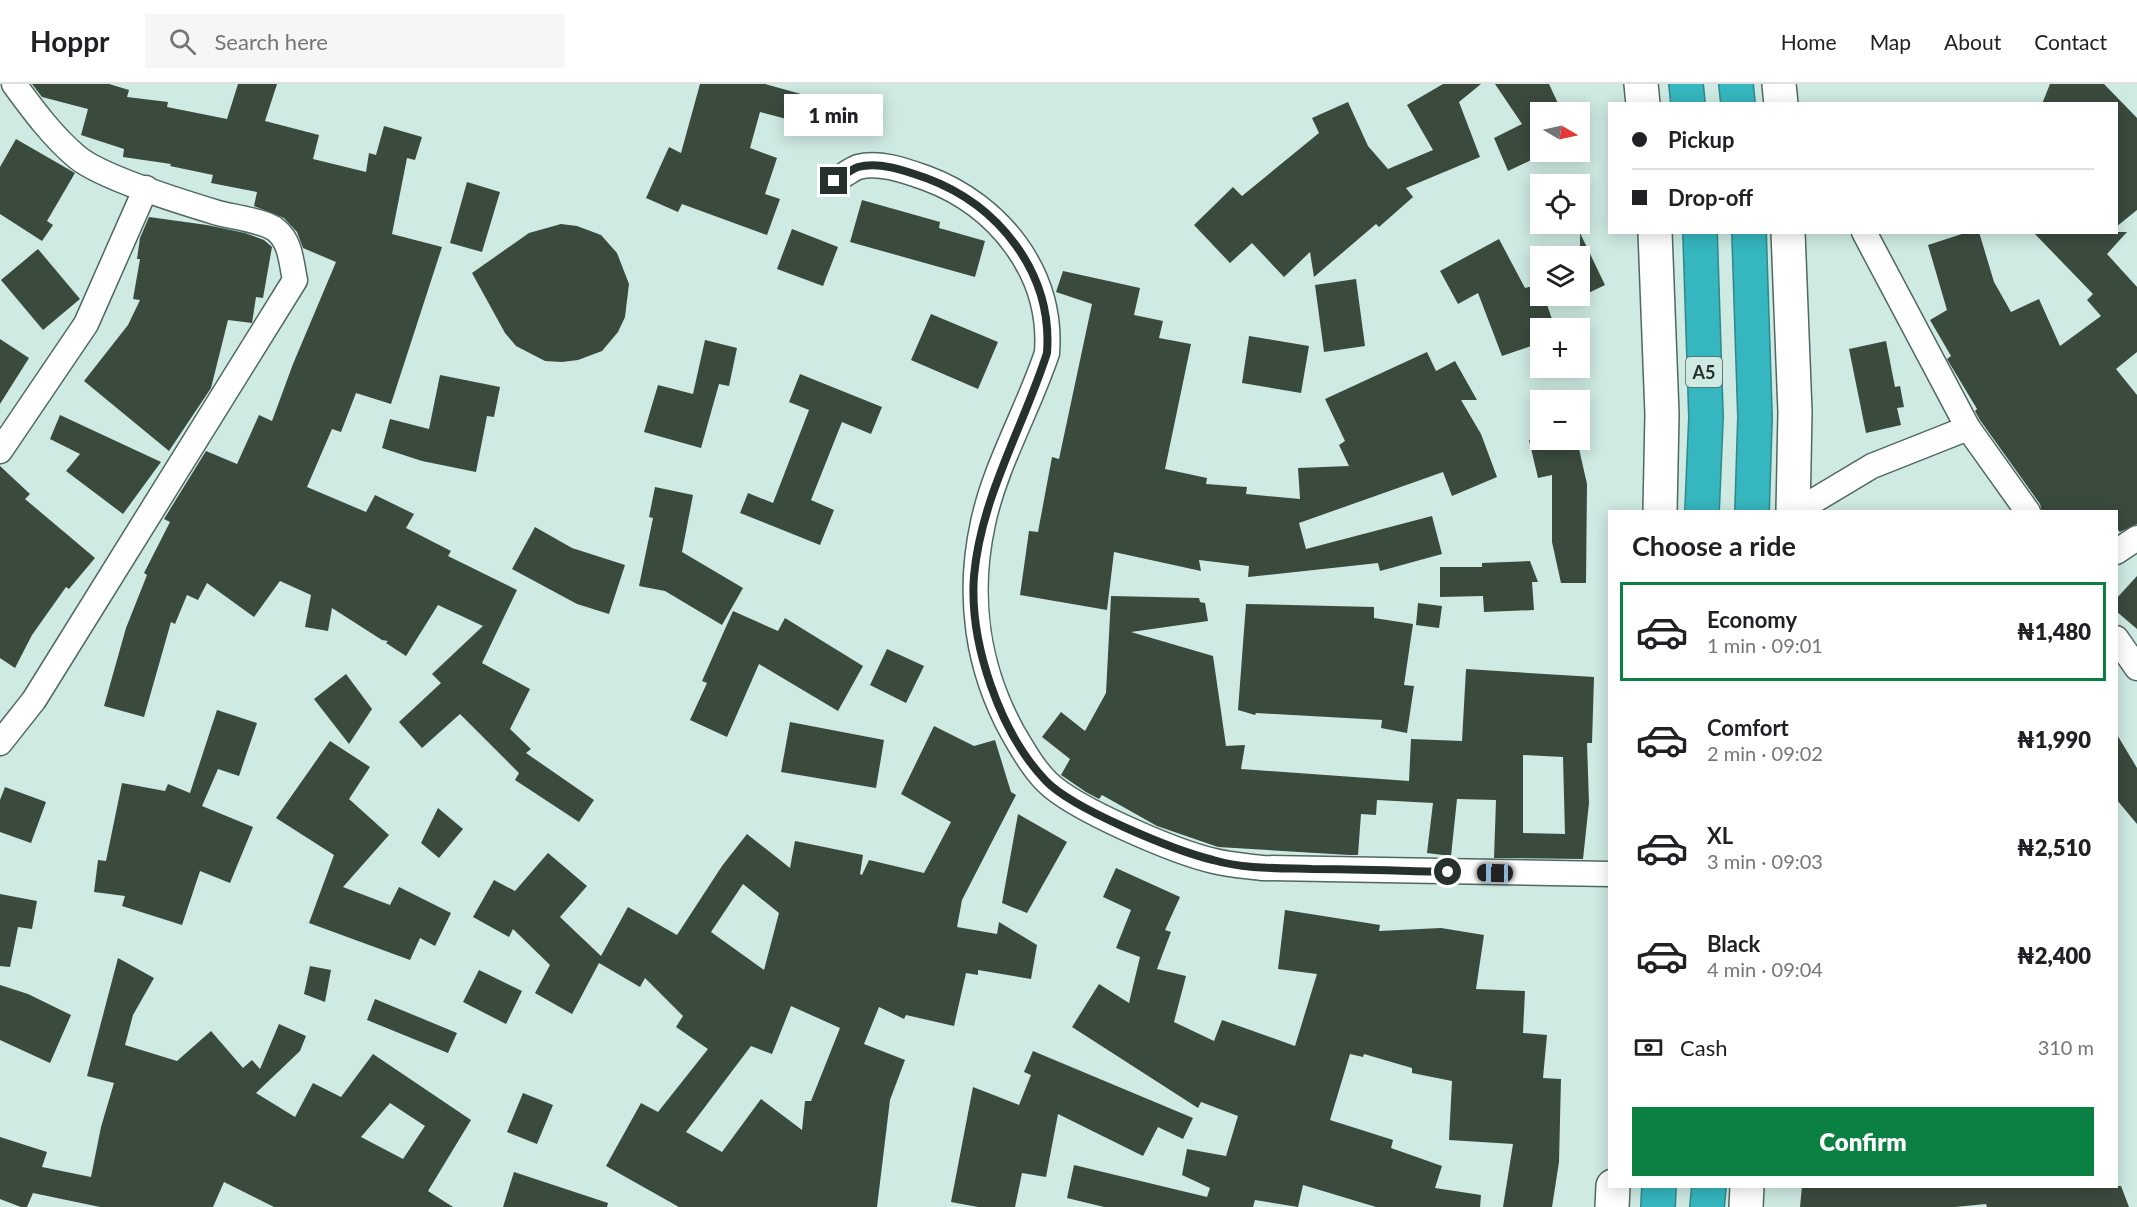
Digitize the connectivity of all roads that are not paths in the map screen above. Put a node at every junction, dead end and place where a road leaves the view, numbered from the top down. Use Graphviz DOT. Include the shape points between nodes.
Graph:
graph roads {
  1 [pos="14,84"];
  2 [pos="1641,84"];
  3 [pos="1686,84"];
  4 [pos="1736,84"];
  5 [pos="1779,84"];
  6 [pos="1789,84"];
  7 [pos="1643,102"];
  8 [pos="1688,102"];
  9 [pos="1738,102"];
  10 [pos="1780,102"];
  11 [pos="1797,102"];
  12 [pos="834,181"];
  13 [pos="146,188"];
  14 [pos="1655,234"];
  15 [pos="1700,234"];
  16 [pos="1749,234"];
  17 [pos="1788,234"];
  18 [pos="1865,234"];
  19 [pos="1968,428"];
  20 [pos="0,451"];
  21 [pos="1660,510"];
  22 [pos="1702,510"];
  23 [pos="1752,510"];
  24 [pos="1794,510"];
  25 [pos="1797,510"];
  26 [pos="2027,510"];
  27 [pos="2137,538"];
  28 [pos="2118,551"];
  29 [pos="2118,641"];
  30 [pos="2137,668"];
  31 [pos="0,743"];
  32 [pos="1608,874"];
  33 [pos="1613,1188"];
  34 [pos="1659,1188"];
  35 [pos="1709,1188"];
  36 [pos="1747,1188"];
  37 [pos="1612,1207"];
  38 [pos="1658,1207"];
  39 [pos="1707,1207"];
  40 [pos="1746,1207"];
  1 -- 13 [label="street" via="78,159"];
  2 -- 7 [label="street"];
  3 -- 8 [label="highway"];
  4 -- 9 [label="highway"];
  5 -- 10 [label="street"];
  6 -- 11 [label="street"];
  12 -- 32 [label="street" via="859,167 883,167 905,170 963,194 1007,231 1045,306 1047,353 983,522 974,578 977,624 988,681 1027,758 1047,782 1080,806 1214,861 1263,868"];
  13 -- 20 [label="street" via="86,324"];
  13 -- 31 [label="street" via="275,228 288,244 295,280 40,690"];
  14 -- 21 [label="street" via="1662,414"];
  15 -- 22 [label="highway, A5" via="1706,417"];
  16 -- 23 [label="highway" via="1755,417"];
  17 -- 24 [label="street" via="1795,412"];
  18 -- 19 [label="street"];
  19 -- 25 [label="street" via="1872,466"];
  19 -- 26 [label="street"];
  27 -- 28 [label="street"];
  29 -- 30 [label="street"];
  33 -- 37 [label="street"];
  34 -- 38 [label="highway"];
  35 -- 39 [label="highway"];
  36 -- 40 [label="street"];
}
